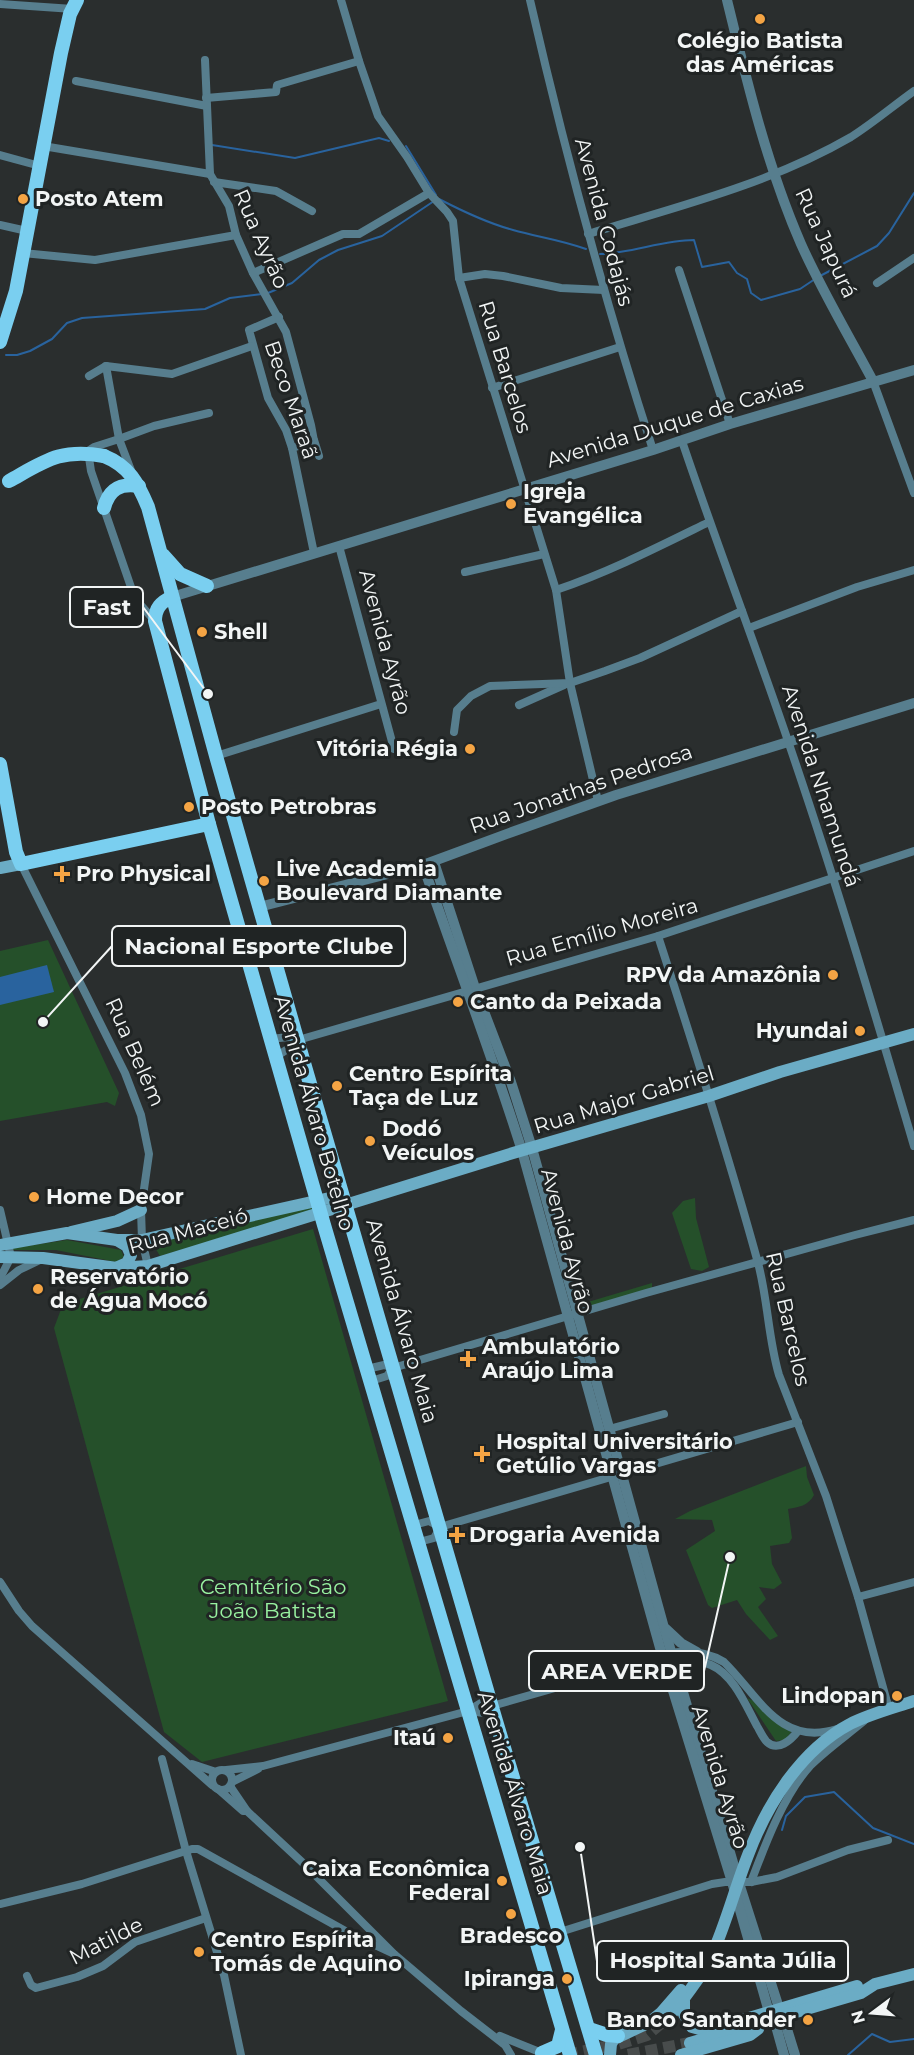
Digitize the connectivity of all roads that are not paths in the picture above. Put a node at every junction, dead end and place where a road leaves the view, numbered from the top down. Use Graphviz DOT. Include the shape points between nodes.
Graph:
graph roads {
  1 [pos="341,0"];
  2 [pos="530,0"];
  3 [pos="727,0"];
  4 [pos="0,4"];
  5 [pos="72,6"];
  6 [pos="205,60"];
  7 [pos="359,61"];
  8 [pos="76,81"];
  9 [pos="914,91"];
  10 [pos="206,102"];
  11 [pos="43,146"];
  12 [pos="0,155"];
  13 [pos="40,166"];
  14 [pos="773,174"];
  15 [pos="212,178"];
  16 [pos="429,193"];
  17 [pos="312,211"];
  18 [pos="0,225"];
  19 [pos="27,231"];
  20 [pos="588,234"];
  21 [pos="236,236"];
  22 [pos="23,253"];
  23 [pos="914,258"];
  24 [pos="679,270"];
  25 [pos="253,273"];
  26 [pos="459,278"];
  27 [pos="877,283"];
  28 [pos="604,290"];
  29 [pos="279,317"];
  30 [pos="0,342"];
  31 [pos="252,346"];
  32 [pos="620,347"];
  33 [pos="106,366"];
  34 [pos="914,370"];
  35 [pos="89,376"];
  36 [pos="873,381"];
  37 [pos="492,388"];
  38 [pos="209,413"];
  39 [pos="729,424"];
  40 [pos="119,439"];
  41 [pos="314,440"];
  42 [pos="682,441"];
  43 [pos="292,447"];
  44 [pos="652,450"];
  45 [pos="319,456"];
  46 [pos="136,481"];
  47 [pos="4,483"];
  48 [pos="524,489"];
  49 [pos="914,493"];
  50 [pos="104,508"];
  51 [pos="709,522"];
  52 [pos="339,546"];
  53 [pos="161,550"];
  54 [pos="314,553"];
  55 [pos="544,554"];
  56 [pos="914,570"];
  57 [pos="465,572"];
  58 [pos="207,586"];
  59 [pos="556,590"];
  60 [pos="172,597"];
  61 [pos="742,610"];
  62 [pos="155,621"];
  63 [pos="749,628"];
  64 [pos="570,682"];
  65 [pos="914,703"];
  66 [pos="381,705"];
  67 [pos="519,705"];
  68 [pos="454,732"];
  69 [pos="789,742"];
  70 [pos="394,749"];
  71 [pos="216,756"];
  72 [pos="0,764"];
  73 [pos="598,801"];
  74 [pos="209,824"];
  75 [pos="914,851"];
  76 [pos="429,863"];
  77 [pos="21,864"];
  78 [pos="0,868"];
  79 [pos="832,877"];
  80 [pos="259,907"];
  81 [pos="658,936"];
  82 [pos="470,989"];
  83 [pos="914,1034"];
  84 [pos="271,1039"];
  85 [pos="298,1040"];
  86 [pos="883,1043"];
  87 [pos="276,1056"];
  88 [pos="709,1096"];
  89 [pos="914,1146"];
  90 [pos="527,1149"];
  91 [pos="345,1200"];
  92 [pos="319,1207"];
  93 [pos="0,1210"];
  94 [pos="141,1210"];
  95 [pos="914,1215"];
  96 [pos="914,1220"];
  97 [pos="889,1225"];
  98 [pos="68,1233"];
  99 [pos="117,1240"];
  100 [pos="142,1240"];
  101 [pos="4,1244"];
  102 [pos="5,1257"];
  103 [pos="44,1258"];
  104 [pos="758,1262"];
  105 [pos="148,1266"];
  106 [pos="117,1268"];
  107 [pos="0,1278"];
  108 [pos="0,1285"];
  109 [pos="572,1316"];
  110 [pos="393,1368"];
  111 [pos="369,1375"];
  112 [pos="664,1414"];
  113 [pos="798,1422"];
  114 [pos="609,1429"];
  115 [pos="617,1475"];
  116 [pos="414,1525"];
  117 [pos="440,1527"];
  118 [pos="419,1542"];
  119 [pos="0,1582"];
  120 [pos="914,1582"];
  121 [pos="858,1596"];
  122 [pos="663,1624"];
  123 [pos="697,1652"];
  124 [pos="668,1657"];
  125 [pos="914,1701"];
  126 [pos="492,1706"];
  127 [pos="889,1709"];
  128 [pos="468,1711"];
  129 [pos="871,1715"];
  130 [pos="849,1725"];
  131 [pos="798,1731"];
  132 [pos="162,1759"];
  133 [pos="186,1762"];
  134 [pos="263,1766"];
  135 [pos="226,1770"];
  136 [pos="216,1772"];
  137 [pos="231,1784"];
  138 [pos="215,1787"];
  139 [pos="247,1812"];
  140 [pos="888,1840"];
  141 [pos="186,1851"];
  142 [pos="741,1882"];
  143 [pos="735,1895"];
  144 [pos="0,1904"];
  145 [pos="206,1918"];
  146 [pos="560,1932"];
  147 [pos="717,1941"];
  148 [pos="394,1954"];
  149 [pos="914,1974"];
  150 [pos="27,1976"];
  151 [pos="684,2000"];
  152 [pos="676,2010"];
  153 [pos="776,2014"];
  154 [pos="760,2024"];
  155 [pos="480,2026"];
  156 [pos="562,2030"];
  157 [pos="589,2030"];
  158 [pos="618,2036"];
  159 [pos="690,2043"];
  160 [pos="538,2054"];
  161 [pos="241,2055"];
  162 [pos="512,2055"];
  163 [pos="556,2055"];
  164 [pos="570,2055"];
  165 [pos="596,2055"];
  166 [pos="610,2055"];
  167 [pos="681,2055"];
  168 [pos="784,2055"];
  169 [pos="795,2055"];
  1 -- 7 [label="street, Rua Barcelos"];
  2 -- 20 [label="street, Avenida Codajás"];
  3 -- 14 [label="street, Rua Japurá"];
  4 -- 5 [label="street"];
  5 -- 11 [label="main road"];
  6 -- 10 [label="street, Rua Ayrão"];
  7 -- 10 [label="street" via="277,85 275,92"];
  7 -- 16 [label="street, Rua Barcelos" via="378,116"];
  8 -- 10 [label="street"];
  9 -- 14 [label="street" via="849,138"];
  10 -- 15 [label="street, Rua Ayrão"];
  11 -- 13 [label="main road"];
  11 -- 15 [label="street"];
  12 -- 13 [label="street"];
  13 -- 19 [label="main road"];
  14 -- 20 [label="street"];
  14 -- 36 [label="street, Rua Japurá" via="814,272"];
  15 -- 17 [label="street" via="276,191"];
  15 -- 21 [label="street, Rua Ayrão" via="232,214"];
  16 -- 25 [label="street" via="359,234 342,234"];
  16 -- 26 [label="street, Rua Barcelos" via="453,221"];
  18 -- 19 [label="street"];
  19 -- 22 [label="main road"];
  20 -- 28 [label="street, Avenida Codajás"];
  21 -- 22 [label="street" via="95,260"];
  21 -- 25 [label="street, Rua Ayrão"];
  22 -- 30 [label="main road"];
  23 -- 27 [label="street"];
  24 -- 39 [label="street"];
  25 -- 29 [label="street, Rua Ayrão"];
  26 -- 28 [label="street" via="494,275 561,288"];
  26 -- 37 [label="street, Rua Barcelos"];
  28 -- 32 [label="street, Avenida Codajás"];
  29 -- 31 [label="street, Beco Maraã" via="249,330"];
  29 -- 41 [label="street, Rua Ayrão"];
  31 -- 33 [label="street" via="172,374"];
  31 -- 43 [label="street, Beco Maraã" via="268,398"];
  32 -- 37 [label="street"];
  32 -- 44 [label="street, Avenida Codajás"];
  33 -- 35 [label="street"];
  33 -- 40 [label="street"];
  34 -- 36 [label="street, Avenida Duque de Caxias"];
  36 -- 39 [label="street, Avenida Duque de Caxias"];
  36 -- 49 [label="street, Rua Japurá"];
  37 -- 48 [label="street, Rua Barcelos"];
  38 -- 40 [label="street"];
  39 -- 42 [label="street, Avenida Duque de Caxias"];
  40 -- 46 [label="street"];
  40 -- 50 [label="street" via="88,451"];
  41 -- 43 [label="street"];
  41 -- 45 [label="street, Rua Ayrão"];
  42 -- 44 [label="street, Avenida Duque de Caxias"];
  42 -- 51 [label="street, Avenida Nhamundá"];
  43 -- 54 [label="street, Beco Maraã"];
  44 -- 48 [label="street, Avenida Duque de Caxias"];
  46 -- 47 [label="main road, bridge" via="116,461 83,453 47,459"];
  46 -- 50 [label="main road" via="111,491"];
  46 -- 53 [label="main road, Avenida Álvaro Maia"];
  48 -- 52 [label="street, Avenida Duque de Caxias"];
  48 -- 55 [label="street, Rua Barcelos"];
  50 -- 62 [label="street" via="132,590"];
  51 -- 59 [label="street" via="633,560"];
  51 -- 61 [label="street, Avenida Nhamundá"];
  52 -- 54 [label="street, Avenida Duque de Caxias"];
  52 -- 66 [label="street, Avenida Ayrão"];
  53 -- 58 [label="main road" via="180,574"];
  53 -- 60 [label="main road, Avenida Álvaro Maia"];
  54 -- 58 [label="street, Avenida Duque de Caxias"];
  55 -- 57 [label="street"];
  55 -- 59 [label="street, Rua Barcelos"];
  56 -- 63 [label="street"];
  58 -- 60 [label="street, Avenida Duque de Caxias"];
  59 -- 64 [label="street, Rua Barcelos"];
  60 -- 62 [label="main road" via="160,604"];
  60 -- 71 [label="main road, Avenida Álvaro Maia"];
  61 -- 63 [label="street, Avenida Nhamundá"];
  61 -- 64 [label="street" via="640,658"];
  62 -- 74 [label="main road, Avenida Álvaro Botelho"];
  63 -- 69 [label="street, Avenida Nhamundá"];
  64 -- 67 [label="street"];
  64 -- 68 [label="street" via="490,686 457,710"];
  64 -- 73 [label="street, Rua Barcelos"];
  65 -- 69 [label="street, Rua Jonathas Pedrosa"];
  66 -- 70 [label="street, Avenida Ayrão"];
  66 -- 71 [label="street"];
  69 -- 73 [label="street, Rua Jonathas Pedrosa"];
  69 -- 79 [label="street, Avenida Nhamundá"];
  71 -- 80 [label="main road, Avenida Álvaro Maia"];
  72 -- 77 [label="main road, Rua Belém"];
  73 -- 76 [label="street, Rua Jonathas Pedrosa"];
  74 -- 77 [label="main road"];
  74 -- 84 [label="main road, Avenida Álvaro Botelho"];
  75 -- 79 [label="street, Rua Emílio Moreira"];
  76 -- 80 [label="street, Rua Jonathas Pedrosa"];
  76 -- 82 [label="street, Avenida Ayrão"];
  77 -- 78 [label="main road"];
  77 -- 94 [label="street, Rua Belém" via="134,1093 149,1154"];
  79 -- 81 [label="street, Rua Emílio Moreira"];
  79 -- 86 [label="street, Avenida Nhamundá"];
  80 -- 85 [label="main road, Avenida Álvaro Maia"];
  81 -- 82 [label="street, Rua Emílio Moreira"];
  81 -- 88 [label="street, Rua Barcelos"];
  82 -- 85 [label="street, Rua Emílio Moreira"];
  82 -- 90 [label="street, Avenida Ayrão"];
  83 -- 86 [label="main road, Rua Major Gabriel"];
  84 -- 85 [label="street, Rua Emílio Moreira"];
  84 -- 87 [label="main road, Avenida Álvaro Botelho"];
  85 -- 87 [label="street, Rua Emílio Moreira" via="288,1051"];
  85 -- 91 [label="main road, Avenida Álvaro Maia"];
  86 -- 88 [label="main road, Rua Major Gabriel"];
  86 -- 89 [label="street, Avenida Nhamundá"];
  87 -- 92 [label="main road, Avenida Álvaro Botelho"];
  88 -- 90 [label="main road, Rua Major Gabriel"];
  88 -- 104 [label="street, Rua Barcelos"];
  90 -- 91 [label="main road, Rua Major Gabriel"];
  90 -- 109 [label="street, Avenida Ayrão"];
  91 -- 92 [label="main road, Rua Maceió"];
  91 -- 110 [label="main road, Avenida Álvaro Maia"];
  92 -- 100 [label="main road, Rua Maceió"];
  92 -- 105 [label="main road, Rua Maceió"];
  92 -- 111 [label="main road, Avenida Álvaro Botelho"];
  93 -- 101 [label="street"];
  94 -- 98 [label="main road" via="117,1221"];
  94 -- 100 [label="street, Rua Belém"];
  95 -- 97 [label="street"];
  96 -- 97 [label="street"];
  97 -- 104 [label="street"];
  98 -- 99 [label="main road, Rua Maceió"];
  98 -- 101 [label="main road, Rua Maceió"];
  99 -- 100 [label="main road, Rua Maceió"];
  99 -- 106 [label="main road" via="127,1246 131,1255 127,1263"];
  100 -- 105 [label="street, Rua Belém"];
  101 -- 102 [label="street"];
  102 -- 103 [label="main road, Rua Maceió"];
  102 -- 107 [label="street"];
  103 -- 106 [label="main road, Rua Maceió"];
  103 -- 108 [label="street"];
  104 -- 109 [label="street"];
  104 -- 113 [label="street, Rua Barcelos" via="774,1357"];
  105 -- 106 [label="main road, Rua Maceió"];
  109 -- 110 [label="street"];
  109 -- 114 [label="street, Avenida Ayrão"];
  109 -- 115 [label="street, Avenida Ayrão"];
  110 -- 111 [label="street" via="384,1365"];
  110 -- 117 [label="main road, Avenida Álvaro Maia"];
  111 -- 116 [label="main road, Avenida Álvaro Botelho"];
  112 -- 114 [label="street"];
  113 -- 115 [label="street"];
  113 -- 121 [label="street, Rua Barcelos"];
  114 -- 115 [label="street, Avenida Ayrão"];
  115 -- 117 [label="street"];
  115 -- 122 [label="street, Avenida Ayrão"];
  115 -- 124 [label="street, Avenida Ayrão"];
  116 -- 117 [label="street" via="429,1521"];
  116 -- 118 [label="main road, Avenida Álvaro Botelho"];
  117 -- 118 [label="street" via="437,1536"];
  117 -- 126 [label="main road, Avenida Álvaro Maia"];
  118 -- 128 [label="main road, Avenida Álvaro Maia"];
  119 -- 133 [label="street" via="32,1626"];
  120 -- 121 [label="street"];
  121 -- 127 [label="street, Rua Barcelos"];
  122 -- 123 [label="street" via="674,1638"];
  122 -- 124 [label="street, Avenida Ayrão"];
  123 -- 124 [label="street"];
  123 -- 131 [label="street" via="724,1662 767,1711"];
  124 -- 126 [label="street"];
  124 -- 131 [label="street" via="719,1669 771,1744 786,1743"];
  124 -- 142 [label="street, Avenida Ayrão" via="713,1807"];
  125 -- 127 [label="main road"];
  126 -- 128 [label="street" via="481,1703"];
  126 -- 146 [label="main road, Avenida Álvaro Maia"];
  127 -- 129 [label="main road"];
  128 -- 134 [label="street"];
  128 -- 156 [label="main road, Avenida Álvaro Maia"];
  129 -- 130 [label="main road"];
  129 -- 142 [label="street" via="800,1779"];
  130 -- 131 [label="street" via="821,1733"];
  130 -- 142 [label="main road" via="809,1755 785,1786 760,1827"];
  132 -- 141 [label="street"];
  133 -- 136 [label="street"];
  133 -- 138 [label="street"];
  134 -- 135 [label="street"];
  134 -- 137 [label="street"];
  135 -- 136 [label="street"];
  135 -- 137 [label="street" via="231,1775"];
  136 -- 138 [label="street" via="212,1777"];
  137 -- 138 [label="street" via="225,1790"];
  137 -- 139 [label="street"];
  138 -- 139 [label="street"];
  139 -- 148 [label="street"];
  140 -- 142 [label="street" via="777,1877"];
  141 -- 144 [label="street" via="82,1884"];
  141 -- 145 [label="street"];
  141 -- 148 [label="street" via="203,1851"];
  142 -- 143 [label="main road"];
  142 -- 146 [label="street" via="712,1884"];
  142 -- 153 [label="street, Avenida Ayrão"];
  143 -- 147 [label="main road"];
  143 -- 153 [label="street, Avenida Ayrão"];
  145 -- 150 [label="street, Matilde" via="135,1942 103,1966 78,1977 36,1988"];
  145 -- 161 [label="street" via="224,1976"];
  146 -- 157 [label="main road, Avenida Álvaro Maia"];
  147 -- 151 [label="main road" via="702,1975"];
  147 -- 158 [label="main road" via="661,2013"];
  148 -- 155 [label="street"];
  149 -- 153 [label="main road" via="859,1985"];
  151 -- 152 [label="main road"];
  151 -- 153 [label="main road" via="687,2021 703,2030"];
  153 -- 154 [label="main road"];
  153 -- 168 [label="street, Avenida Ayrão"];
  153 -- 169 [label="street, Avenida Ayrão"];
  154 -- 159 [label="main road"];
  154 -- 167 [label="main road" via="750,2035"];
  155 -- 160 [label="street"];
  155 -- 162 [label="street"];
  156 -- 160 [label="main road" via="558,2046"];
  156 -- 164 [label="main road, Avenida Álvaro Maia"];
  157 -- 158 [label="main road"];
  157 -- 165 [label="main road, Avenida Álvaro Maia"];
  158 -- 166 [label="main road" via="611,2044"];
  160 -- 163 [label="main road"];
}
